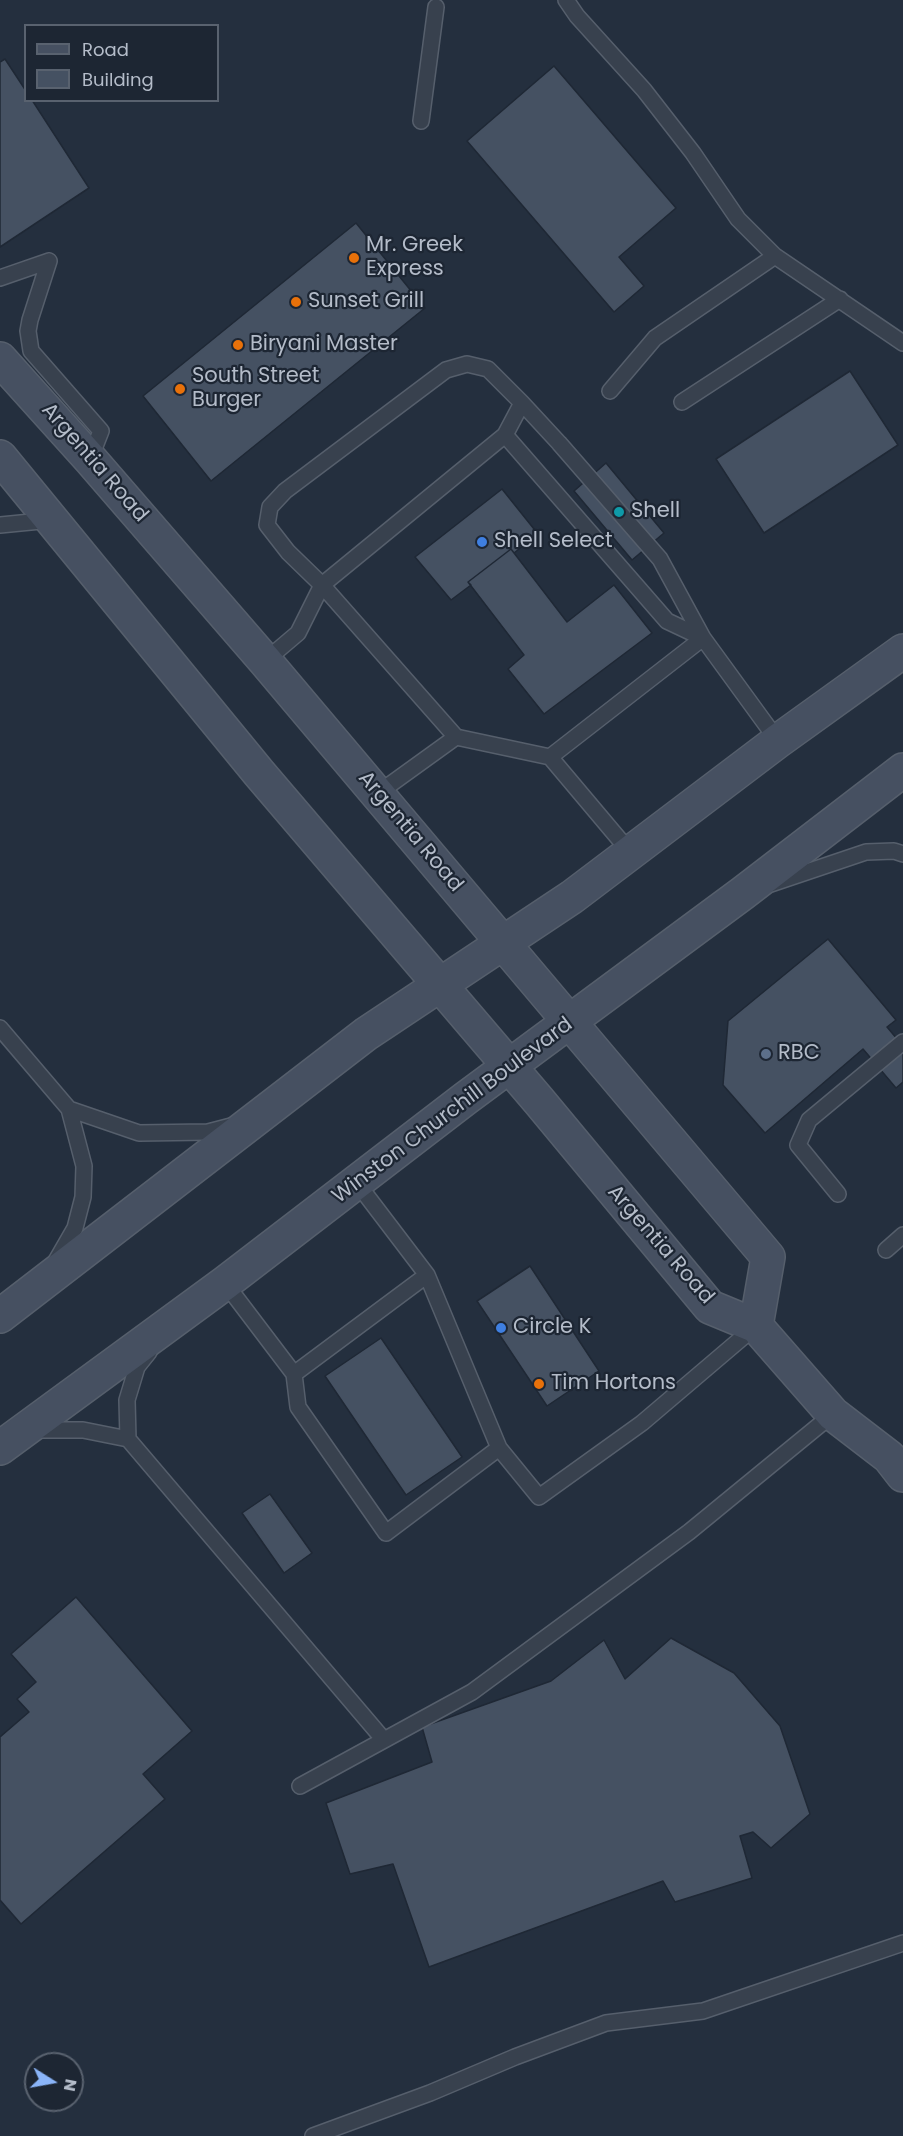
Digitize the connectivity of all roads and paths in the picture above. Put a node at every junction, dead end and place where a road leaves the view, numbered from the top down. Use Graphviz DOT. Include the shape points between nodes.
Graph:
graph roads {
  1 [pos="566,0"];
  2 [pos="436,7"];
  3 [pos="421,121"];
  4 [pos="775,256"];
  5 [pos="0,278"];
  6 [pos="840,299"];
  7 [pos="903,343"];
  8 [pos="0,359"];
  9 [pos="610,391"];
  10 [pos="682,402"];
  11 [pos="522,403"];
  12 [pos="505,435"];
  13 [pos="0,457"];
  14 [pos="90,459"];
  15 [pos="51,520"];
  16 [pos="0,525"];
  17 [pos="322,585"];
  18 [pos="703,638"];
  19 [pos="903,651"];
  20 [pos="265,661"];
  21 [pos="456,737"];
  22 [pos="778,741"];
  23 [pos="550,757"];
  24 [pos="903,770"];
  25 [pos="377,794"];
  26 [pos="630,852"];
  27 [pos="903,854"];
  28 [pos="743,893"];
  29 [pos="504,943"];
  30 [pos="439,986"];
  31 [pos="570,1022"];
  32 [pos="0,1028"];
  33 [pos="903,1042"];
  34 [pos="509,1067"];
  35 [pos="69,1109"];
  36 [pos="254,1119"];
  37 [pos="357,1183"];
  38 [pos="838,1194"];
  39 [pos="903,1235"];
  40 [pos="886,1250"];
  41 [pos="427,1275"];
  42 [pos="225,1283"];
  43 [pos="38,1285"];
  44 [pos="0,1316"];
  45 [pos="172,1323"];
  46 [pos="756,1326"];
  47 [pos="294,1374"];
  48 [pos="833,1414"];
  49 [pos="12,1439"];
  50 [pos="128,1439"];
  51 [pos="499,1448"];
  52 [pos="903,1475"];
  53 [pos="384,1740"];
  54 [pos="300,1786"];
  55 [pos="903,1943"];
  56 [pos="313,2136"];
  1 -- 4 [label="lane" via="644,90 738,219"];
  2 -- 3 [label="lane"];
  4 -- 6 [label="lane"];
  4 -- 9 [label="lane" via="655,338"];
  5 -- 14 [label="lane" via="49,261 30,320 31,351 101,431"];
  6 -- 7 [label="lane"];
  6 -- 10 [label="lane"];
  8 -- 14 [label="street, Argentia Road"];
  11 -- 12 [label="lane"];
  11 -- 17 [label="lane" via="488,369 467,364 446,370 285,491 270,507 267,525"];
  11 -- 18 [label="lane" via="660,559"];
  12 -- 17 [label="lane"];
  12 -- 18 [label="lane" via="667,621"];
  13 -- 15 [label="street, Argentia Road"];
  14 -- 20 [label="street, Argentia Road"];
  15 -- 16 [label="lane"];
  15 -- 30 [label="street, Argentia Road"];
  17 -- 20 [label="lane" via="298,633"];
  17 -- 21 [label="lane"];
  18 -- 22 [label="lane"];
  18 -- 23 [label="lane"];
  19 -- 22 [label="street"];
  20 -- 25 [label="street, Argentia Road"];
  21 -- 23 [label="lane"];
  21 -- 25 [label="lane"];
  22 -- 26 [label="street"];
  23 -- 26 [label="lane"];
  24 -- 28 [label="street, Winston Churchill Boulevard"];
  25 -- 29 [label="street, Argentia Road"];
  26 -- 29 [label="street"];
  27 -- 28 [label="lane" via="866,852"];
  28 -- 31 [label="street, Winston Churchill Boulevard"];
  29 -- 30 [label="street"];
  29 -- 31 [label="street, Argentia Road"];
  30 -- 34 [label="street, Argentia Road"];
  30 -- 36 [label="street" via="366,1034"];
  31 -- 34 [label="street, Winston Churchill Boulevard"];
  31 -- 46 [label="street, Argentia Road" via="768,1257"];
  32 -- 35 [label="lane"];
  33 -- 38 [label="lane" via="809,1120 798,1145"];
  34 -- 37 [label="street, Winston Churchill Boulevard"];
  34 -- 46 [label="street, Argentia Road" via="710,1307"];
  35 -- 36 [label="lane" via="139,1133 208,1132"];
  35 -- 43 [label="lane" via="84,1166 83,1197 75,1228"];
  36 -- 43 [label="street"];
  37 -- 41 [label="lane"];
  37 -- 42 [label="street, Winston Churchill Boulevard"];
  39 -- 40 [label="lane"];
  41 -- 47 [label="lane"];
  41 -- 51 [label="lane"];
  42 -- 45 [label="street, Winston Churchill Boulevard"];
  42 -- 47 [label="lane"];
  43 -- 44 [label="street"];
  45 -- 49 [label="street, Winston Churchill Boulevard"];
  45 -- 50 [label="lane" via="137,1367 127,1400"];
  46 -- 48 [label="street, Argentia Road"];
  46 -- 51 [label="lane" via="642,1423 539,1497"];
  47 -- 51 [label="lane" via="298,1407 386,1533"];
  48 -- 52 [label="street, Argentia Road" via="889,1457"];
  48 -- 53 [label="lane" via="689,1532 472,1692"];
  49 -- 50 [label="lane" via="83,1430"];
  50 -- 53 [label="lane"];
  53 -- 54 [label="lane"];
  55 -- 56 [label="lane" via="703,2012 606,2024"];
}
